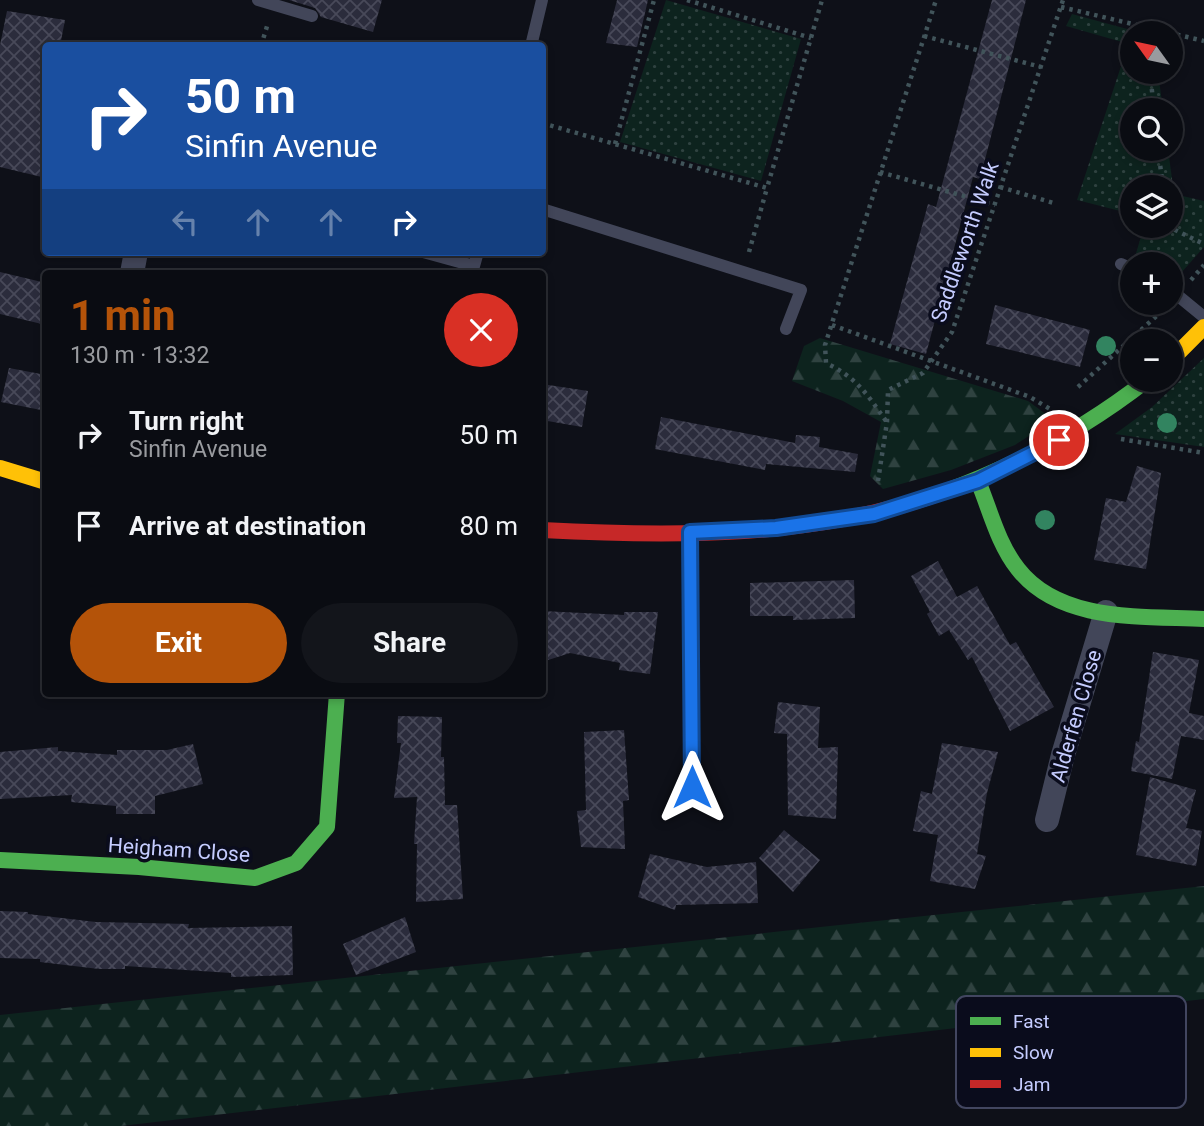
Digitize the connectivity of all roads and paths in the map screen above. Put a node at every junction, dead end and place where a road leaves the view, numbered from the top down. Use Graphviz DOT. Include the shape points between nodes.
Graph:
graph roads {
  1 [pos="258,0"];
  2 [pos="542,0"];
  3 [pos="654,0"];
  4 [pos="687,0"];
  5 [pos="822,0"];
  6 [pos="936,0"];
  7 [pos="1063,0"];
  8 [pos="1061,7"];
  9 [pos="312,16"];
  10 [pos="1120,21"];
  11 [pos="924,36"];
  12 [pos="1183,36"];
  13 [pos="811,38"];
  14 [pos="1204,41"];
  15 [pos="532,42"];
  16 [pos="1041,67"];
  17 [pos="546,124"];
  18 [pos="615,144"];
  19 [pos="880,172"];
  20 [pos="1000,187"];
  21 [pos="767,188"];
  22 [pos="1057,204"];
  23 [pos="995,205"];
  24 [pos="546,210"];
  25 [pos="1183,234"];
  26 [pos="1204,244"];
  27 [pos="438,256"];
  28 [pos="477,256"];
  29 [pos="743,273"];
  30 [pos="1183,300"];
  31 [pos="1157,315"];
  32 [pos="1204,317"];
  33 [pos="832,325"];
  34 [pos="1204,327"];
  35 [pos="786,329"];
  36 [pos="1183,348"];
  37 [pos="930,362"];
  38 [pos="1076,388"];
  39 [pos="1132,392"];
  40 [pos="1058,402"];
  41 [pos="1049,409"];
  42 [pos="1037,415"];
  43 [pos="887,422"];
  44 [pos="1078,429"];
  45 [pos="1204,453"];
  46 [pos="0,468"];
  47 [pos="890,479"];
  48 [pos="42,481"];
  49 [pos="978,481"];
  50 [pos="546,530"];
  51 [pos="690,532"];
  52 [pos="1106,612"];
  53 [pos="1204,619"];
  54 [pos="337,697"];
  55 [pos="692,787"];
  56 [pos="1047,820"];
  57 [pos="0,860"];
  1 -- 9 [label="lane"];
  2 -- 15 [label="lane"];
  3 -- 18 [label="path"];
  4 -- 13 [label="path"];
  5 -- 13 [label="path"];
  6 -- 11 [label="path"];
  7 -- 8 [label="path, Saddleworth Walk"];
  8 -- 10 [label="path"];
  8 -- 16 [label="path, Saddleworth Walk"];
  11 -- 16 [label="path"];
  11 -- 19 [label="path"];
  12 -- 14 [label="path"];
  13 -- 21 [label="path"];
  16 -- 20 [label="path, Saddleworth Walk"];
  17 -- 18 [label="path"];
  18 -- 21 [label="path"];
  19 -- 23 [label="path"];
  19 -- 33 [label="path"];
  20 -- 22 [label="path"];
  20 -- 23 [label="path, Saddleworth Walk"];
  21 -- 29 [label="path"];
  23 -- 37 [label="path, Saddleworth Walk" via="953,332"];
  24 -- 29 [label="lane"];
  25 -- 26 [label="path"];
  27 -- 28 [label="lane" via="474,266"];
  29 -- 35 [label="lane" via="801,290"];
  30 -- 32 [label="lane"];
  31 -- 38 [label="path"];
  33 -- 37 [label="path"];
  33 -- 43 [label="path" via="825,345 826,363 862,386"];
  34 -- 36 [label="street"];
  37 -- 41 [label="path" via="1030,397"];
  37 -- 43 [label="path, Saddleworth Walk" via="923,373 888,390"];
  39 -- 44 [label="street"];
  40 -- 41 [label="path"];
  41 -- 42 [label="path"];
  41 -- 44 [label="path"];
  43 -- 47 [label="path, Saddleworth Walk" via="878,483"];
  44 -- 45 [label="path"];
  44 -- 49 [label="street"];
  46 -- 48 [label="street"];
  49 -- 51 [label="street" via="874,514 776,528"];
  49 -- 52 [label="street" via="1012,560 1027,580 1062,602"];
  50 -- 51 [label="street" via="610,535"];
  51 -- 55 [label="street"];
  52 -- 53 [label="street"];
  52 -- 56 [label="street, Alderfen Close"];
  54 -- 57 [label="street, Heigham Close" via="327,827 296,863 255,878"];
}
